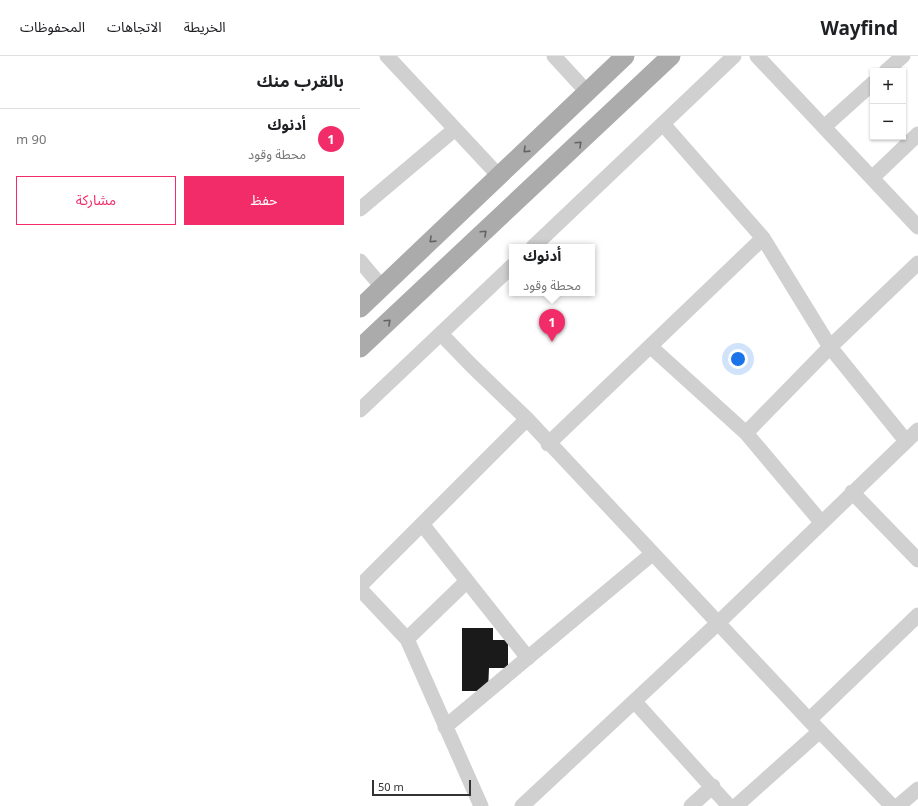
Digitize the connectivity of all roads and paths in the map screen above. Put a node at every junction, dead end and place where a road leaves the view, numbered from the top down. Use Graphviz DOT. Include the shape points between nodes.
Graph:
graph roads {
  1 [pos="387,56"];
  2 [pos="554,56"];
  3 [pos="625,56"];
  4 [pos="671,56"];
  5 [pos="734,56"];
  6 [pos="756,56"];
  7 [pos="902,56"];
  8 [pos="889,68"];
  9 [pos="870,86"];
  10 [pos="587,92"];
  11 [pos="663,124"];
  12 [pos="824,127"];
  13 [pos="455,129"];
  14 [pos="918,134"];
  15 [pos="499,176"];
  16 [pos="872,178"];
  17 [pos="360,209"];
  18 [pos="918,227"];
  19 [pos="763,238"];
  20 [pos="536,244"];
  21 [pos="360,261"];
  22 [pos="918,264"];
  23 [pos="509,269"];
  24 [pos="382,288"];
  25 [pos="360,308"];
  26 [pos="441,334"];
  27 [pos="651,347"];
  28 [pos="830,347"];
  29 [pos="360,348"];
  30 [pos="360,410"];
  31 [pos="527,419"];
  32 [pos="918,430"];
  33 [pos="746,433"];
  34 [pos="906,441"];
  35 [pos="548,444"];
  36 [pos="852,492"];
  37 [pos="821,522"];
  38 [pos="422,524"];
  39 [pos="652,554"];
  40 [pos="918,560"];
  41 [pos="467,581"];
  42 [pos="360,588"];
  43 [pos="918,615"];
  44 [pos="718,624"];
  45 [pos="407,639"];
  46 [pos="528,658"];
  47 [pos="635,702"];
  48 [pos="809,720"];
  49 [pos="446,727"];
  50 [pos="820,731"];
  51 [pos="713,786"];
  52 [pos="918,789"];
  53 [pos="481,806"];
  54 [pos="522,806"];
  55 [pos="691,806"];
  56 [pos="729,806"];
  57 [pos="736,806"];
  58 [pos="892,806"];
  59 [pos="898,806"];
  1 -- 13 [label="street"];
  2 -- 10 [label="street"];
  3 -- 10 [label="main road"];
  29 -- 4 [label="main road, one-way"];
  5 -- 11 [label="street"];
  6 -- 12 [label="street"];
  7 -- 8 [label="street"];
  9 -- 12 [label="street"];
  10 -- 15 [label="main road, one-way"];
  11 -- 19 [label="street"];
  11 -- 20 [label="street"];
  12 -- 16 [label="street"];
  13 -- 15 [label="street"];
  13 -- 17 [label="street"];
  14 -- 16 [label="street"];
  15 -- 24 [label="main road, one-way"];
  16 -- 18 [label="street"];
  19 -- 27 [label="street"];
  19 -- 28 [label="street"];
  21 -- 24 [label="street"];
  22 -- 28 [label="street"];
  23 -- 26 [label="street"];
  24 -- 25 [label="main road"];
  26 -- 30 [label="street"];
  26 -- 31 [label="street"];
  27 -- 33 [label="street"];
  27 -- 35 [label="street"];
  28 -- 33 [label="street"];
  28 -- 34 [label="street"];
  31 -- 35 [label="street"];
  31 -- 38 [label="street"];
  32 -- 34 [label="street"];
  33 -- 37 [label="street"];
  34 -- 36 [label="street"];
  35 -- 39 [label="street"];
  36 -- 37 [label="street"];
  36 -- 40 [label="street"];
  37 -- 44 [label="street"];
  38 -- 41 [label="street"];
  38 -- 42 [label="street"];
  39 -- 44 [label="street"];
  39 -- 46 [label="street"];
  41 -- 45 [label="street"];
  41 -- 46 [label="street"];
  42 -- 45 [label="street"];
  43 -- 48 [label="street"];
  44 -- 47 [label="street"];
  44 -- 48 [label="street"];
  45 -- 49 [label="street"];
  46 -- 49 [label="street"];
  47 -- 51 [label="street"];
  47 -- 54 [label="street"];
  48 -- 50 [label="street"];
  49 -- 53 [label="street"];
  50 -- 57 [label="street"];
  50 -- 58 [label="street"];
  51 -- 55 [label="street"];
  51 -- 56 [label="street"];
  52 -- 59 [label="street"];
}
